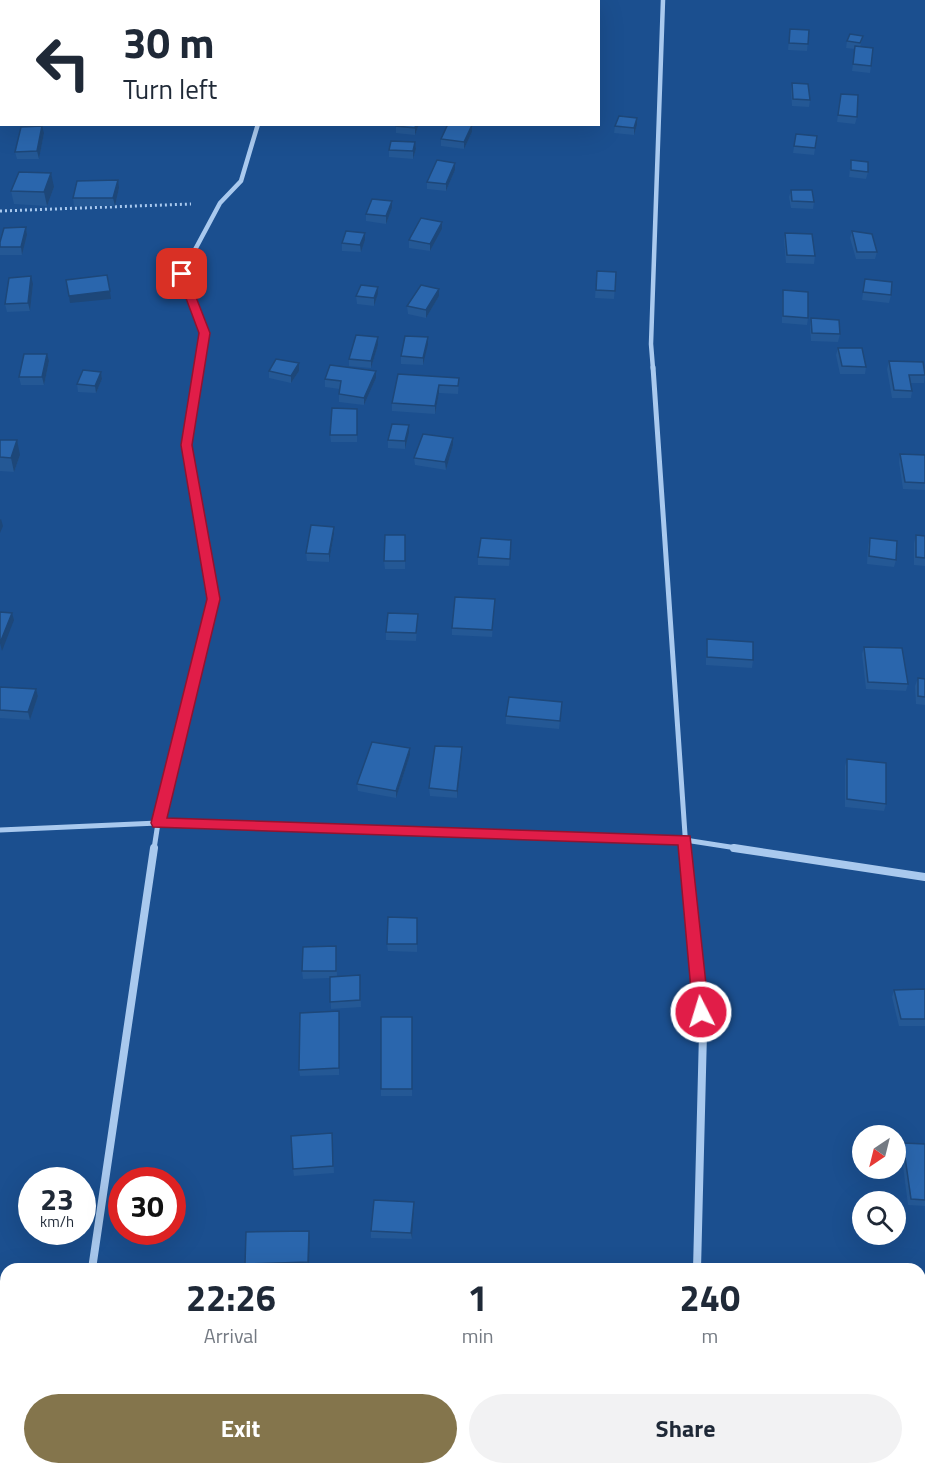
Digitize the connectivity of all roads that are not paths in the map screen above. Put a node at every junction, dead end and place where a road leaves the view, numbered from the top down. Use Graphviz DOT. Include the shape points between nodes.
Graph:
graph roads {
  1 [pos="663,0"];
  2 [pos="257,126"];
  3 [pos="158,823"];
  4 [pos="0,830"];
  5 [pos="685,840"];
  6 [pos="925,877"];
  7 [pos="93,1263"];
  8 [pos="697,1263"];
  1 -- 5 [label="street" via="651,344"];
  2 -- 3 [label="street" via="241,181 220,203 182,274 204,333 186,445 213,599"];
  3 -- 4 [label="street"];
  3 -- 5 [label="street"];
  3 -- 7 [label="street"];
  5 -- 6 [label="street"];
  5 -- 8 [label="street" via="703,1033"];
}
